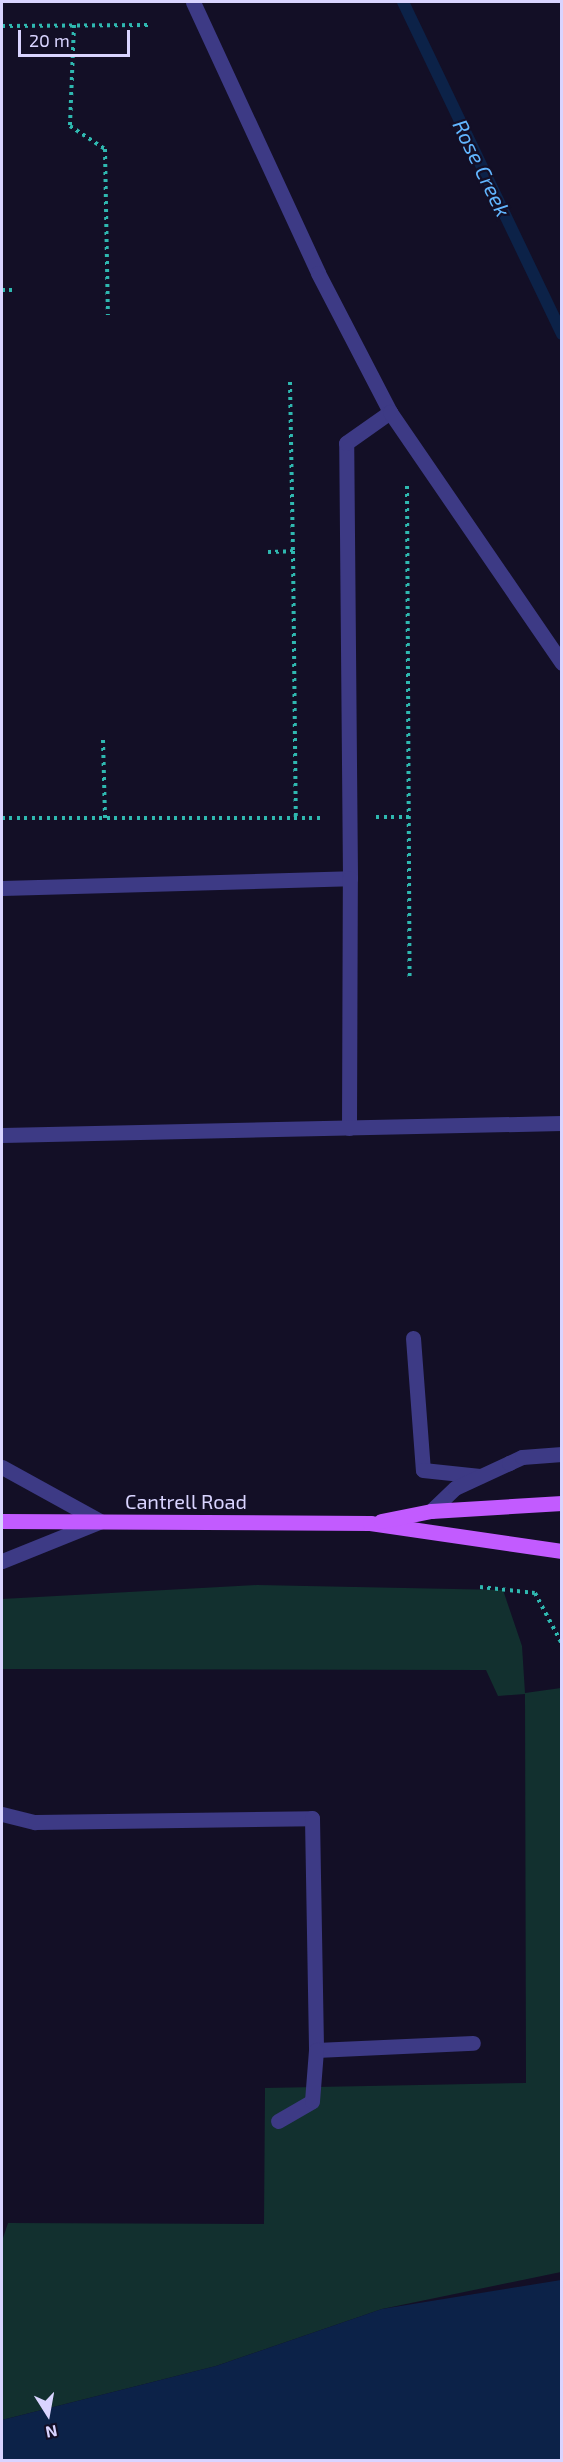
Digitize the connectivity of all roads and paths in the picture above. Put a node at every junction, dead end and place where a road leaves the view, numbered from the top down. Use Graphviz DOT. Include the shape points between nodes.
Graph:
graph roads {
  1 [pos="193,2"];
  2 [pos="74,25"];
  3 [pos="149,25"];
  4 [pos="2,26"];
  5 [pos="2,290"];
  6 [pos="14,290"];
  7 [pos="108,315"];
  8 [pos="290,382"];
  9 [pos="390,412"];
  10 [pos="407,483"];
  11 [pos="293,551"];
  12 [pos="268,552"];
  13 [pos="561,663"];
  14 [pos="103,740"];
  15 [pos="372,817"];
  16 [pos="411,817"];
  17 [pos="2,818"];
  18 [pos="105,818"];
  19 [pos="296,818"];
  20 [pos="325,818"];
  21 [pos="350,878"];
  22 [pos="2,888"];
  23 [pos="410,980"];
  24 [pos="561,1123"];
  25 [pos="349,1128"];
  26 [pos="2,1135"];
  27 [pos="413,1338"];
  28 [pos="561,1454"];
  29 [pos="2,1467"];
  30 [pos="480,1476"];
  31 [pos="561,1503"];
  32 [pos="431,1512"];
  33 [pos="2,1521"];
  34 [pos="100,1521"];
  35 [pos="370,1523"];
  36 [pos="561,1551"];
  37 [pos="2,1561"];
  38 [pos="480,1587"];
  39 [pos="561,1644"];
  40 [pos="2,1814"];
  41 [pos="473,2043"];
  42 [pos="316,2050"];
  43 [pos="278,2121"];
  1 -- 9 [label="lane" via="318,273"];
  2 -- 3 [label="path"];
  2 -- 4 [label="path"];
  2 -- 7 [label="path" via="70,126 105,149"];
  5 -- 6 [label="path"];
  8 -- 11 [label="path"];
  9 -- 13 [label="lane"];
  9 -- 21 [label="lane" via="346,443"];
  10 -- 16 [label="path"];
  11 -- 12 [label="path"];
  11 -- 19 [label="path"];
  14 -- 18 [label="path"];
  15 -- 16 [label="path"];
  16 -- 23 [label="path"];
  17 -- 18 [label="path"];
  18 -- 19 [label="path"];
  19 -- 20 [label="path"];
  21 -- 22 [label="lane"];
  21 -- 25 [label="lane"];
  24 -- 25 [label="lane"];
  25 -- 26 [label="lane"];
  27 -- 30 [label="lane" via="423,1470"];
  28 -- 30 [label="lane" via="522,1457"];
  29 -- 34 [label="lane"];
  30 -- 32 [label="lane" via="455,1488"];
  31 -- 32 [label="main road, Cantrell Road"];
  32 -- 35 [label="main road, Cantrell Road"];
  33 -- 34 [label="main road, Cantrell Road"];
  34 -- 35 [label="main road, Cantrell Road"];
  34 -- 37 [label="lane"];
  35 -- 36 [label="main road, Cantrell Road"];
  38 -- 39 [label="path" via="535,1593"];
  40 -- 42 [label="lane" via="35,1822 312,1818"];
  41 -- 42 [label="lane"];
  42 -- 43 [label="lane" via="312,2101"];
}
